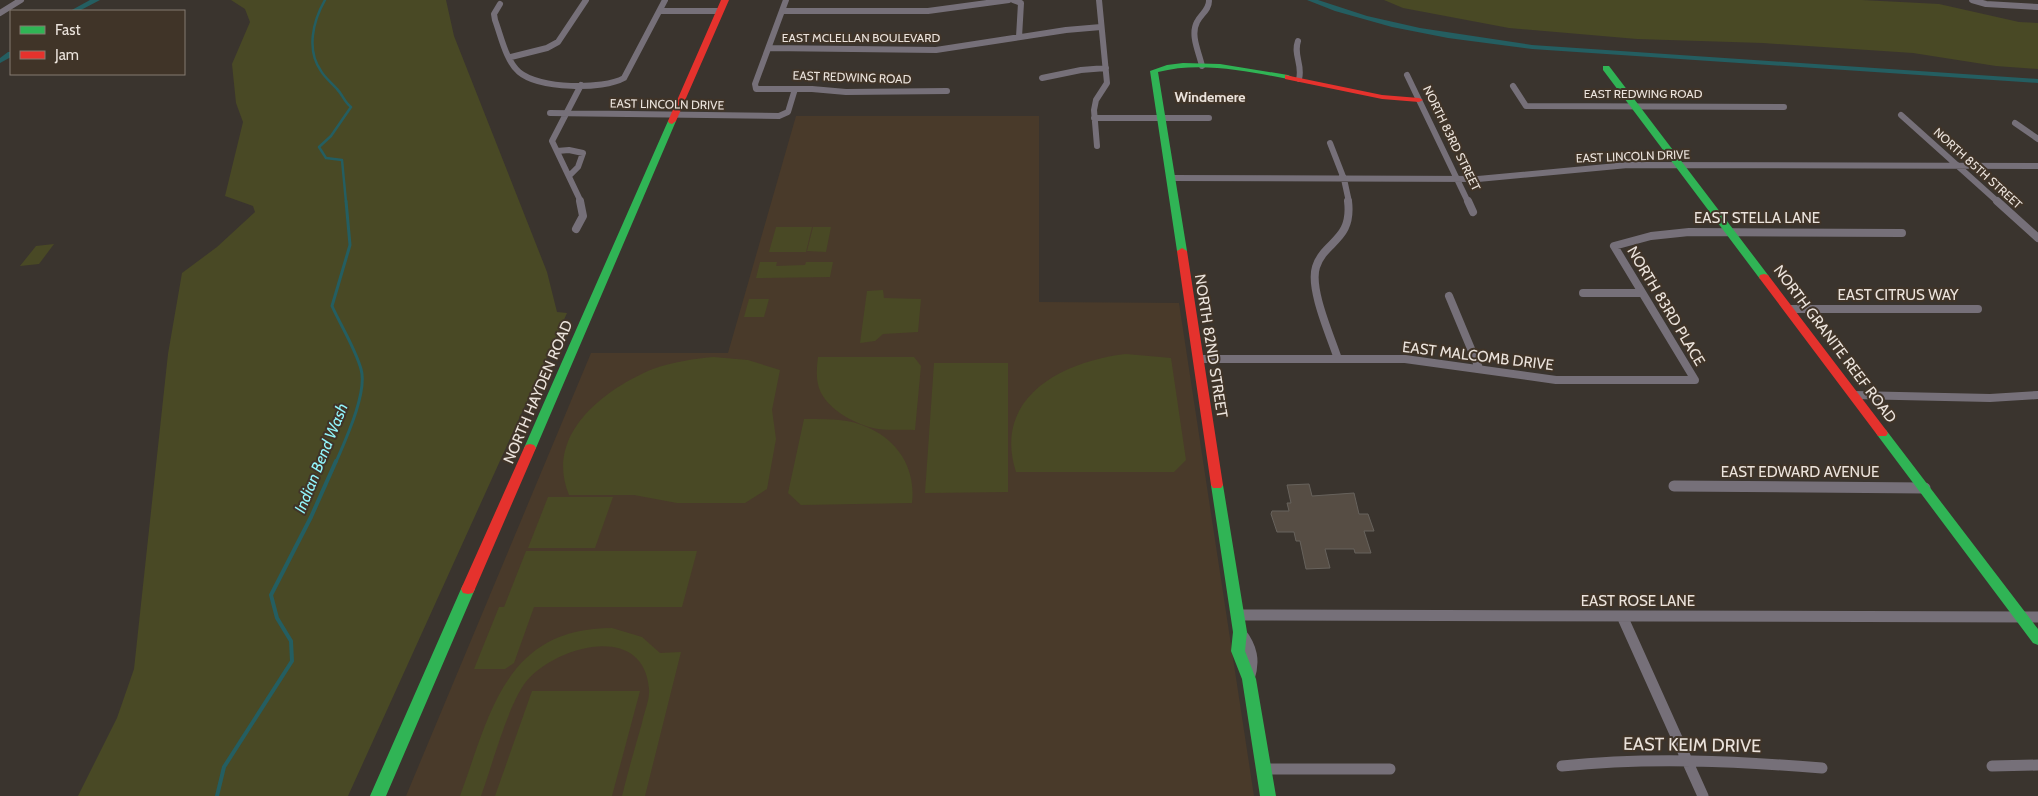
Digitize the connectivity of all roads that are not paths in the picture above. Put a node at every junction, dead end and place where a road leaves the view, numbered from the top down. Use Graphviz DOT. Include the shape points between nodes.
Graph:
graph roads {
  1 [pos="21,0"];
  2 [pos="586,0"];
  3 [pos="665,0"];
  4 [pos="725,0"];
  5 [pos="786,0"];
  6 [pos="1009,0"];
  7 [pos="1015,0"];
  8 [pos="1099,0"];
  9 [pos="1972,0"];
  10 [pos="1209,1"];
  11 [pos="500,4"];
  12 [pos="2038,7"];
  13 [pos="660,11"];
  14 [pos="720,11"];
  15 [pos="782,11"];
  16 [pos="0,13"];
  17 [pos="1101,27"];
  18 [pos="1018,37"];
  19 [pos="1298,41"];
  20 [pos="769,48"];
  21 [pos="511,57"];
  22 [pos="1202,66"];
  23 [pos="1106,68"];
  24 [pos="1606,68"];
  25 [pos="1407,75"];
  26 [pos="1042,78"];
  27 [pos="1299,78"];
  28 [pos="582,85"];
  29 [pos="1513,86"];
  30 [pos="795,89"];
  31 [pos="947,91"];
  32 [pos="1419,100"];
  33 [pos="1635,106"];
  34 [pos="1784,107"];
  35 [pos="550,113"];
  36 [pos="565,114"];
  37 [pos="674,115"];
  38 [pos="1901,116"];
  39 [pos="1094,118"];
  40 [pos="1162,118"];
  41 [pos="1209,118"];
  42 [pos="2016,123"];
  43 [pos="2038,139"];
  44 [pos="1330,142"];
  45 [pos="1097,146"];
  46 [pos="557,152"];
  47 [pos="1680,165"];
  48 [pos="1958,165"];
  49 [pos="2038,166"];
  50 [pos="569,176"];
  51 [pos="1170,178"];
  52 [pos="1343,178"];
  53 [pos="1457,179"];
  54 [pos="1473,212"];
  55 [pos="576,229"];
  56 [pos="1731,232"];
  57 [pos="1902,232"];
  58 [pos="2038,238"];
  59 [pos="1614,246"];
  60 [pos="1583,293"];
  61 [pos="1642,293"];
  62 [pos="1450,296"];
  63 [pos="1789,309"];
  64 [pos="1978,309"];
  65 [pos="1198,359"];
  66 [pos="1338,359"];
  67 [pos="1478,368"];
  68 [pos="1695,380"];
  69 [pos="1854,394"];
  70 [pos="2038,395"];
  71 [pos="1674,486"];
  72 [pos="1925,488"];
  73 [pos="1238,615"];
  74 [pos="1622,616"];
  75 [pos="2021,617"];
  76 [pos="2038,617"];
  77 [pos="2038,639"];
  78 [pos="1686,759"];
  79 [pos="2038,765"];
  80 [pos="1562,766"];
  81 [pos="1992,766"];
  82 [pos="1822,768"];
  83 [pos="1263,769"];
  84 [pos="1390,769"];
  85 [pos="378,796"];
  86 [pos="1268,796"];
  87 [pos="1703,796"];
  1 -- 16 [label="street"];
  2 -- 21 [label="street" via="558,42"];
  3 -- 13 [label="street"];
  4 -- 14 [label="street, NORTH HAYDEN ROAD"];
  5 -- 15 [label="street"];
  6 -- 15 [label="street" via="928,12"];
  7 -- 18 [label="street" via="1021,3"];
  8 -- 17 [label="street"];
  9 -- 12 [label="street" via="1986,4"];
  10 -- 22 [label="street" via="1209,8 1197,17 1194,27"];
  11 -- 21 [label="street" via="494,14 495,20"];
  13 -- 14 [label="street"];
  13 -- 28 [label="street" via="624,78 618,82"];
  14 -- 37 [label="street, NORTH HAYDEN ROAD"];
  15 -- 20 [label="street"];
  17 -- 18 [label="street, EAST MCLELLAN BOULEVARD"];
  17 -- 23 [label="street"];
  18 -- 20 [label="street, EAST MCLELLAN BOULEVARD" via="936,50"];
  19 -- 27 [label="street" via="1295,50 1302,69"];
  20 -- 30 [label="street, EAST REDWING ROAD" via="756,89"];
  21 -- 28 [label="street" via="519,72 532,80"];
  22 -- 27 [label="street" via="1252,69"];
  22 -- 40 [label="street, NORTH 82ND STREET" via="1158,68 1154,71"];
  23 -- 26 [label="street"];
  23 -- 39 [label="street" via="1107,83 1096,100"];
  24 -- 33 [label="street, NORTH GRANITE REEF ROAD"];
  25 -- 32 [label="street, NORTH 83RD STREET"];
  27 -- 32 [label="street" via="1382,98"];
  28 -- 36 [label="street"];
  29 -- 33 [label="street, EAST REDWING ROAD" via="1526,106"];
  30 -- 31 [label="street, EAST REDWING ROAD"];
  30 -- 37 [label="street, EAST LINCOLN DRIVE" via="788,112 784,114 769,117"];
  32 -- 53 [label="street, NORTH 83RD STREET"];
  33 -- 34 [label="street, EAST REDWING ROAD"];
  33 -- 47 [label="street, NORTH GRANITE REEF ROAD"];
  35 -- 36 [label="street, EAST LINCOLN DRIVE"];
  36 -- 37 [label="street, EAST LINCOLN DRIVE"];
  36 -- 46 [label="street" via="553,136"];
  37 -- 85 [label="street, NORTH HAYDEN ROAD"];
  38 -- 48 [label="street, NORTH 85TH STREET"];
  39 -- 40 [label="street"];
  39 -- 45 [label="street"];
  40 -- 41 [label="street"];
  40 -- 51 [label="street, NORTH 82ND STREET"];
  42 -- 43 [label="street"];
  44 -- 52 [label="street"];
  46 -- 50 [label="street"];
  46 -- 50 [label="street" via="583,153 578,167"];
  47 -- 48 [label="street, EAST LINCOLN DRIVE"];
  47 -- 53 [label="street, EAST LINCOLN DRIVE" via="1606,166 1522,176"];
  47 -- 56 [label="street, NORTH GRANITE REEF ROAD"];
  48 -- 49 [label="street, EAST LINCOLN DRIVE"];
  48 -- 58 [label="street, NORTH 85TH STREET"];
  50 -- 55 [label="street" via="584,211"];
  51 -- 52 [label="street, EAST LINCOLN DRIVE"];
  51 -- 65 [label="street, NORTH 82ND STREET"];
  52 -- 53 [label="street, EAST LINCOLN DRIVE"];
  52 -- 66 [label="street" via="1350,200 1348,220 1315,270"];
  53 -- 54 [label="street, NORTH 83RD STREET"];
  56 -- 57 [label="street, EAST STELLA LANE"];
  56 -- 59 [label="street, EAST STELLA LANE" via="1670,233"];
  56 -- 63 [label="street, NORTH GRANITE REEF ROAD"];
  59 -- 61 [label="street, NORTH 83RD PLACE"];
  60 -- 61 [label="street"];
  61 -- 68 [label="street, NORTH 83RD PLACE"];
  62 -- 67 [label="street"];
  63 -- 64 [label="street, EAST CITRUS WAY"];
  63 -- 69 [label="street, NORTH GRANITE REEF ROAD"];
  65 -- 66 [label="street, EAST MALCOMB DRIVE"];
  65 -- 73 [label="street, NORTH 82ND STREET"];
  66 -- 67 [label="street, EAST MALCOMB DRIVE" via="1423,360"];
  67 -- 68 [label="street, EAST MALCOMB DRIVE" via="1556,380"];
  69 -- 70 [label="street" via="1990,398"];
  69 -- 72 [label="street, NORTH GRANITE REEF ROAD"];
  71 -- 72 [label="street, EAST EDWARD AVENUE"];
  72 -- 75 [label="street, NORTH GRANITE REEF ROAD"];
  73 -- 74 [label="street, EAST ROSE LANE"];
  73 -- 83 [label="street, NORTH 82ND STREET" via="1240,662 1249,679"];
  74 -- 75 [label="street, EAST ROSE LANE"];
  74 -- 78 [label="street"];
  75 -- 76 [label="street, EAST ROSE LANE"];
  75 -- 77 [label="street, NORTH GRANITE REEF ROAD"];
  78 -- 80 [label="street, EAST KEIM DRIVE"];
  78 -- 82 [label="street, EAST KEIM DRIVE"];
  78 -- 87 [label="street"];
  79 -- 81 [label="street"];
  83 -- 84 [label="street"];
  83 -- 86 [label="street, NORTH 82ND STREET"];
}
